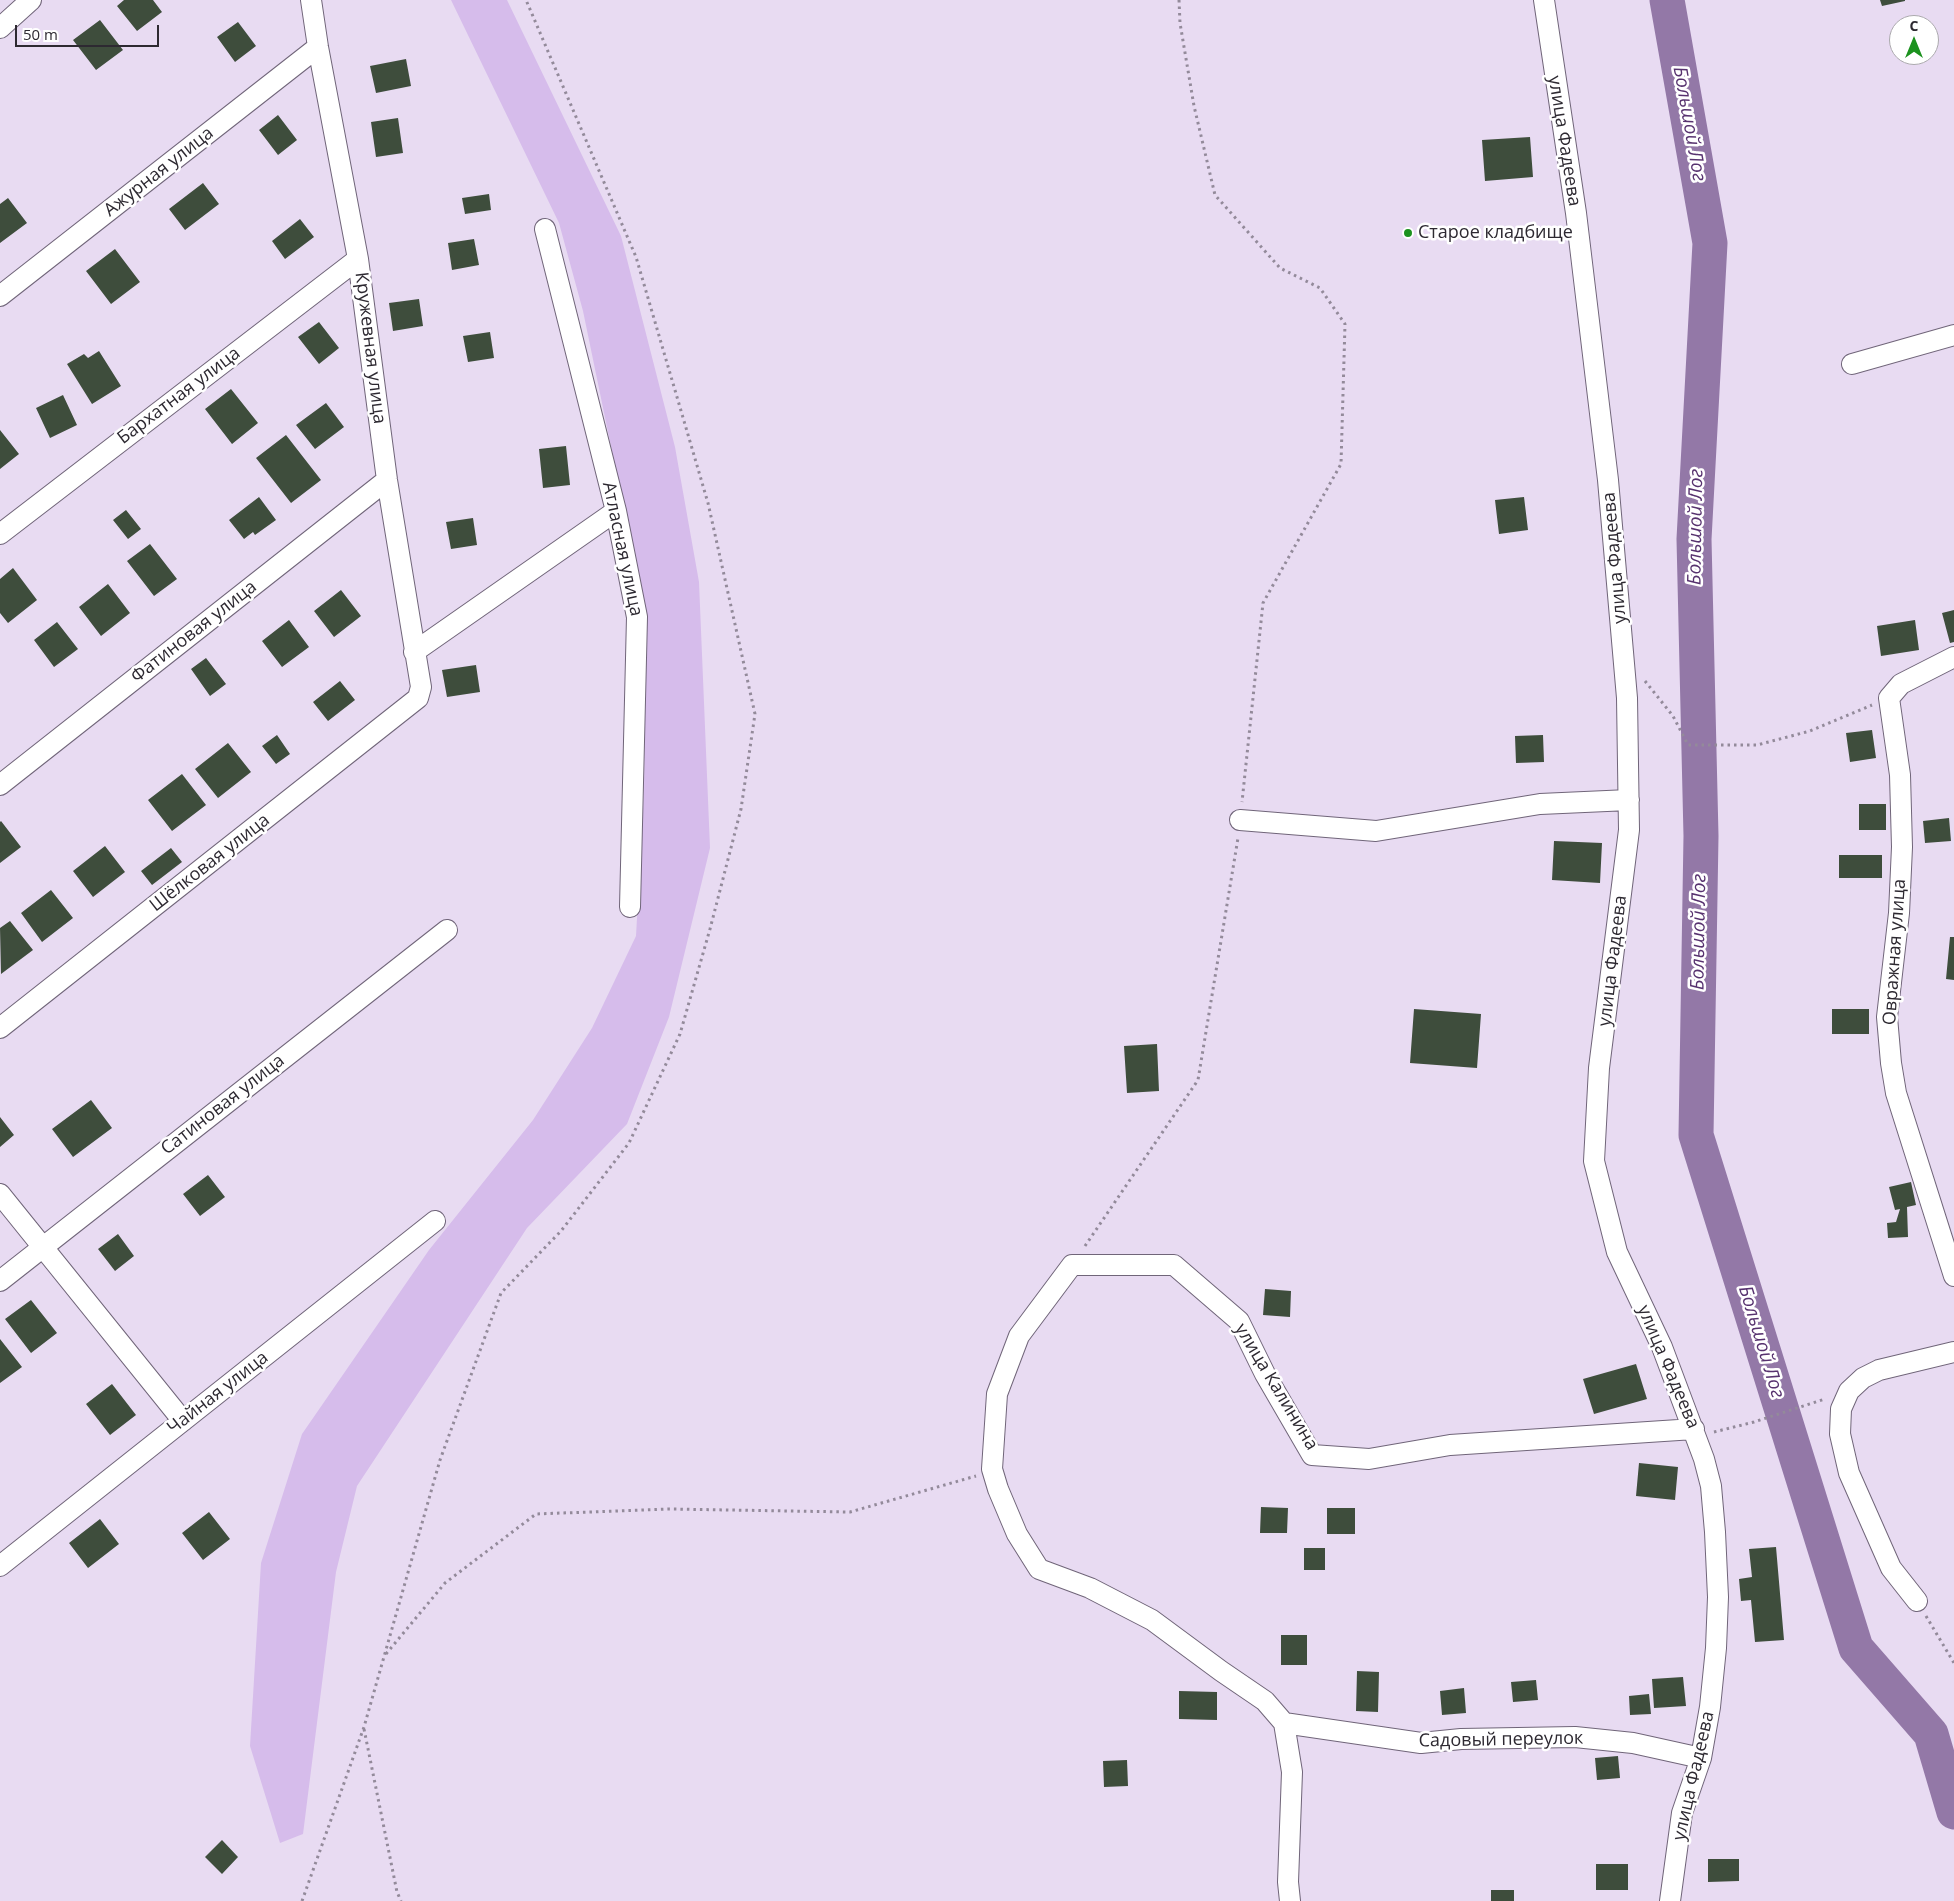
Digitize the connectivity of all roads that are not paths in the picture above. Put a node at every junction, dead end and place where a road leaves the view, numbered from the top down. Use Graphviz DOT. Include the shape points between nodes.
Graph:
graph roads {
  1 [pos="31,0"];
  2 [pos="311,0"];
  3 [pos="1544,0"];
  4 [pos="0,28"];
  5 [pos="318,47"];
  6 [pos="545,229"];
  7 [pos="358,259"];
  8 [pos="0,296"];
  9 [pos="1954,335"];
  10 [pos="1852,364"];
  11 [pos="387,480"];
  12 [pos="616,511"];
  13 [pos="0,534"];
  14 [pos="414,652"];
  15 [pos="1954,656"];
  16 [pos="418,698"];
  17 [pos="0,785"];
  18 [pos="1629,800"];
  19 [pos="1240,820"];
  20 [pos="630,907"];
  21 [pos="447,930"];
  22 [pos="0,1028"];
  23 [pos="0,1194"];
  24 [pos="436,1221"];
  25 [pos="43,1247"];
  26 [pos="1954,1276"];
  27 [pos="0,1281"];
  28 [pos="1954,1352"];
  29 [pos="183,1421"];
  30 [pos="1695,1432"];
  31 [pos="0,1566"];
  32 [pos="1917,1601"];
  33 [pos="1284,1723"];
  34 [pos="1701,1758"];
  35 [pos="1290,1901"];
  36 [pos="1670,1901"];
  1 -- 4 [label="street"];
  2 -- 5 [label="street, Кружевная улица"];
  3 -- 18 [label="street, улица Фадеева" via="1576,213 1608,480 1627,698"];
  5 -- 7 [label="street, Кружевная улица"];
  5 -- 8 [label="street, Ажурная улица"];
  6 -- 12 [label="street, Атласная улица"];
  7 -- 11 [label="street, Кружевная улица"];
  7 -- 13 [label="street, Бархатная улица"];
  9 -- 10 [label="street"];
  11 -- 14 [label="street, Кружевная улица"];
  11 -- 17 [label="street, Фатиновая улица"];
  12 -- 14 [label="street"];
  12 -- 20 [label="street, Атласная улица" via="637,617"];
  14 -- 16 [label="street, Кружевная улица" via="420,687"];
  15 -- 26 [label="street, Овражная улица" via="1901,684 1889,698 1900,775 1902,847 1899,913 1887,1017 1896,1093"];
  16 -- 22 [label="street, Шёлковая улица"];
  18 -- 19 [label="street" via="1540,804 1376,831"];
  18 -- 30 [label="street, улица Фадеева" via="1628,839 1599,1068 1594,1161 1618,1252 1662,1347"];
  21 -- 25 [label="street, Сатиновая улица"];
  23 -- 25 [label="street"];
  24 -- 29 [label="street, Чайная улица"];
  25 -- 27 [label="street, Сатиновая улица"];
  25 -- 29 [label="street"];
  28 -- 32 [label="street" via="1879,1370 1863,1378 1850,1391 1841,1409 1840,1434 1849,1473 1891,1568"];
  29 -- 31 [label="street, Чайная улица"];
  30 -- 33 [label="street, улица Калинина" via="1450,1445 1369,1459 1312,1455 1264,1374 1238,1321 1174,1265 1072,1265 1019,1336 997,1394 992,1469 1017,1534 1039,1569 1090,1588 1152,1620 1220,1672 1265,1701"];
  30 -- 34 [label="street, улица Фадеева" via="1711,1486 1718,1597 1715,1658"];
  33 -- 34 [label="street, Садовый переулок" via="1422,1743 1461,1739 1574,1738 1633,1743"];
  33 -- 35 [label="street" via="1292,1772"];
  34 -- 36 [label="street, улица Фадеева" via="1682,1813"];
}
